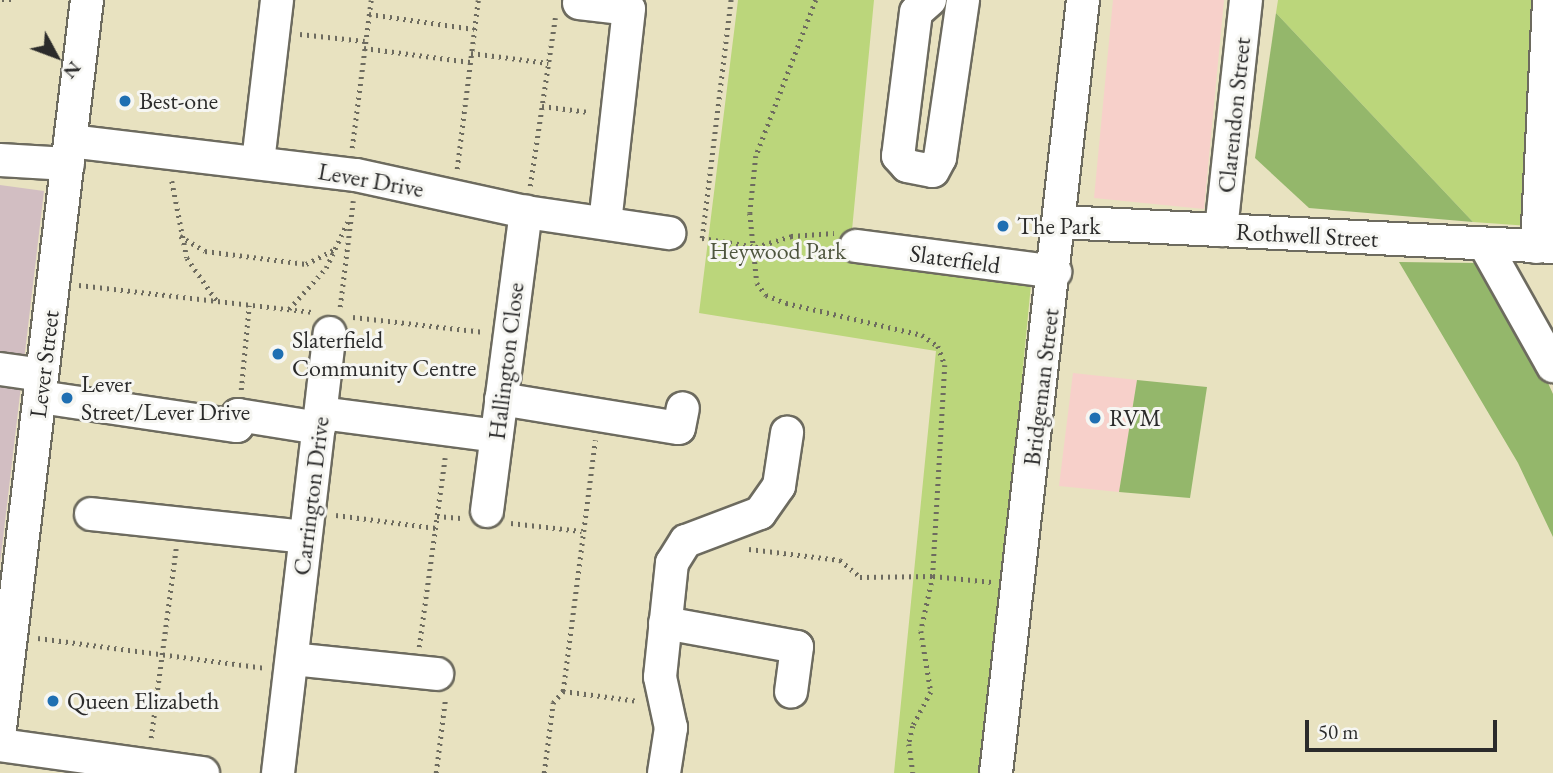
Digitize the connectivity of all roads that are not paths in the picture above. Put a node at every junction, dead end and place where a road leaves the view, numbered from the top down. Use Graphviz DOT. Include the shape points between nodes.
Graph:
graph roads {
  1 [pos="88,0"];
  2 [pos="277,0"];
  3 [pos="930,0"];
  4 [pos="963,0"];
  5 [pos="1083,0"];
  6 [pos="1246,0"];
  7 [pos="1549,0"];
  8 [pos="567,8"];
  9 [pos="69,152"];
  10 [pos="0,160"];
  11 [pos="1547,161"];
  12 [pos="258,162"];
  13 [pos="526,212"];
  14 [pos="1061,222"];
  15 [pos="605,223"];
  16 [pos="1221,230"];
  17 [pos="669,233"];
  18 [pos="1485,245"];
  19 [pos="856,246"];
  20 [pos="1545,247"];
  21 [pos="1055,272"];
  22 [pos="326,323"];
  23 [pos="1553,366"];
  24 [pos="0,369"];
  25 [pos="41,386"];
  26 [pos="501,399"];
  27 [pos="683,408"];
  28 [pos="320,420"];
  29 [pos="787,433"];
  30 [pos="497,436"];
  31 [pos="487,511"];
  32 [pos="91,514"];
  33 [pos="307,525"];
  34 [pos="8,585"];
  35 [pos="665,623"];
  36 [pos="7,647"];
  37 [pos="291,665"];
  38 [pos="426,673"];
  39 [pos="791,692"];
  40 [pos="0,728"];
  41 [pos="0,745"];
  42 [pos="203,773"];
  43 [pos="278,773"];
  44 [pos="664,773"];
  45 [pos="996,773"];
  1 -- 9 [label="street, Lever Street"];
  2 -- 12 [label="street"];
  3 -- 4 [label="street" via="916,12 898,156 908,166 933,171 940,158"];
  5 -- 14 [label="street, Bridgeman Street"];
  6 -- 16 [label="street, Clarendon Street"];
  7 -- 11 [label="street"];
  8 -- 15 [label="street" via="629,9"];
  9 -- 10 [label="street, Lever Drive"];
  9 -- 12 [label="street, Lever Drive" via="171,152"];
  9 -- 25 [label="street, Lever Street"];
  11 -- 20 [label="street"];
  12 -- 13 [label="street, Lever Drive" via="353,174"];
  13 -- 15 [label="street, Lever Drive"];
  13 -- 26 [label="street, Hallington Close"];
  14 -- 16 [label="street, Rothwell Street"];
  14 -- 21 [label="street, Bridgeman Street"];
  15 -- 17 [label="street, Lever Drive"];
  16 -- 18 [label="street, Rothwell Street"];
  18 -- 20 [label="street, Rothwell Street"];
  18 -- 23 [label="street"];
  19 -- 21 [label="street, Slaterfield"];
  21 -- 45 [label="street, Bridgeman Street"];
  22 -- 28 [label="street, Carrington Drive"];
  24 -- 25 [label="street"];
  25 -- 28 [label="street" via="237,426 238,415"];
  25 -- 34 [label="street, Lever Street"];
  26 -- 27 [label="street" via="679,428"];
  26 -- 30 [label="street, Hallington Close"];
  28 -- 30 [label="street"];
  28 -- 33 [label="street, Carrington Drive"];
  29 -- 35 [label="street" via="779,486 760,513 686,541 676,551"];
  30 -- 31 [label="street, Hallington Close"];
  32 -- 33 [label="street" via="179,524"];
  33 -- 37 [label="street, Carrington Drive"];
  34 -- 36 [label="street, Lever Street"];
  35 -- 39 [label="street" via="797,647"];
  35 -- 44 [label="street" via="660,677 671,729"];
  36 -- 40 [label="street, Lever Street"];
  37 -- 38 [label="street"];
  37 -- 43 [label="street, Carrington Drive"];
  41 -- 42 [label="street"];
}
